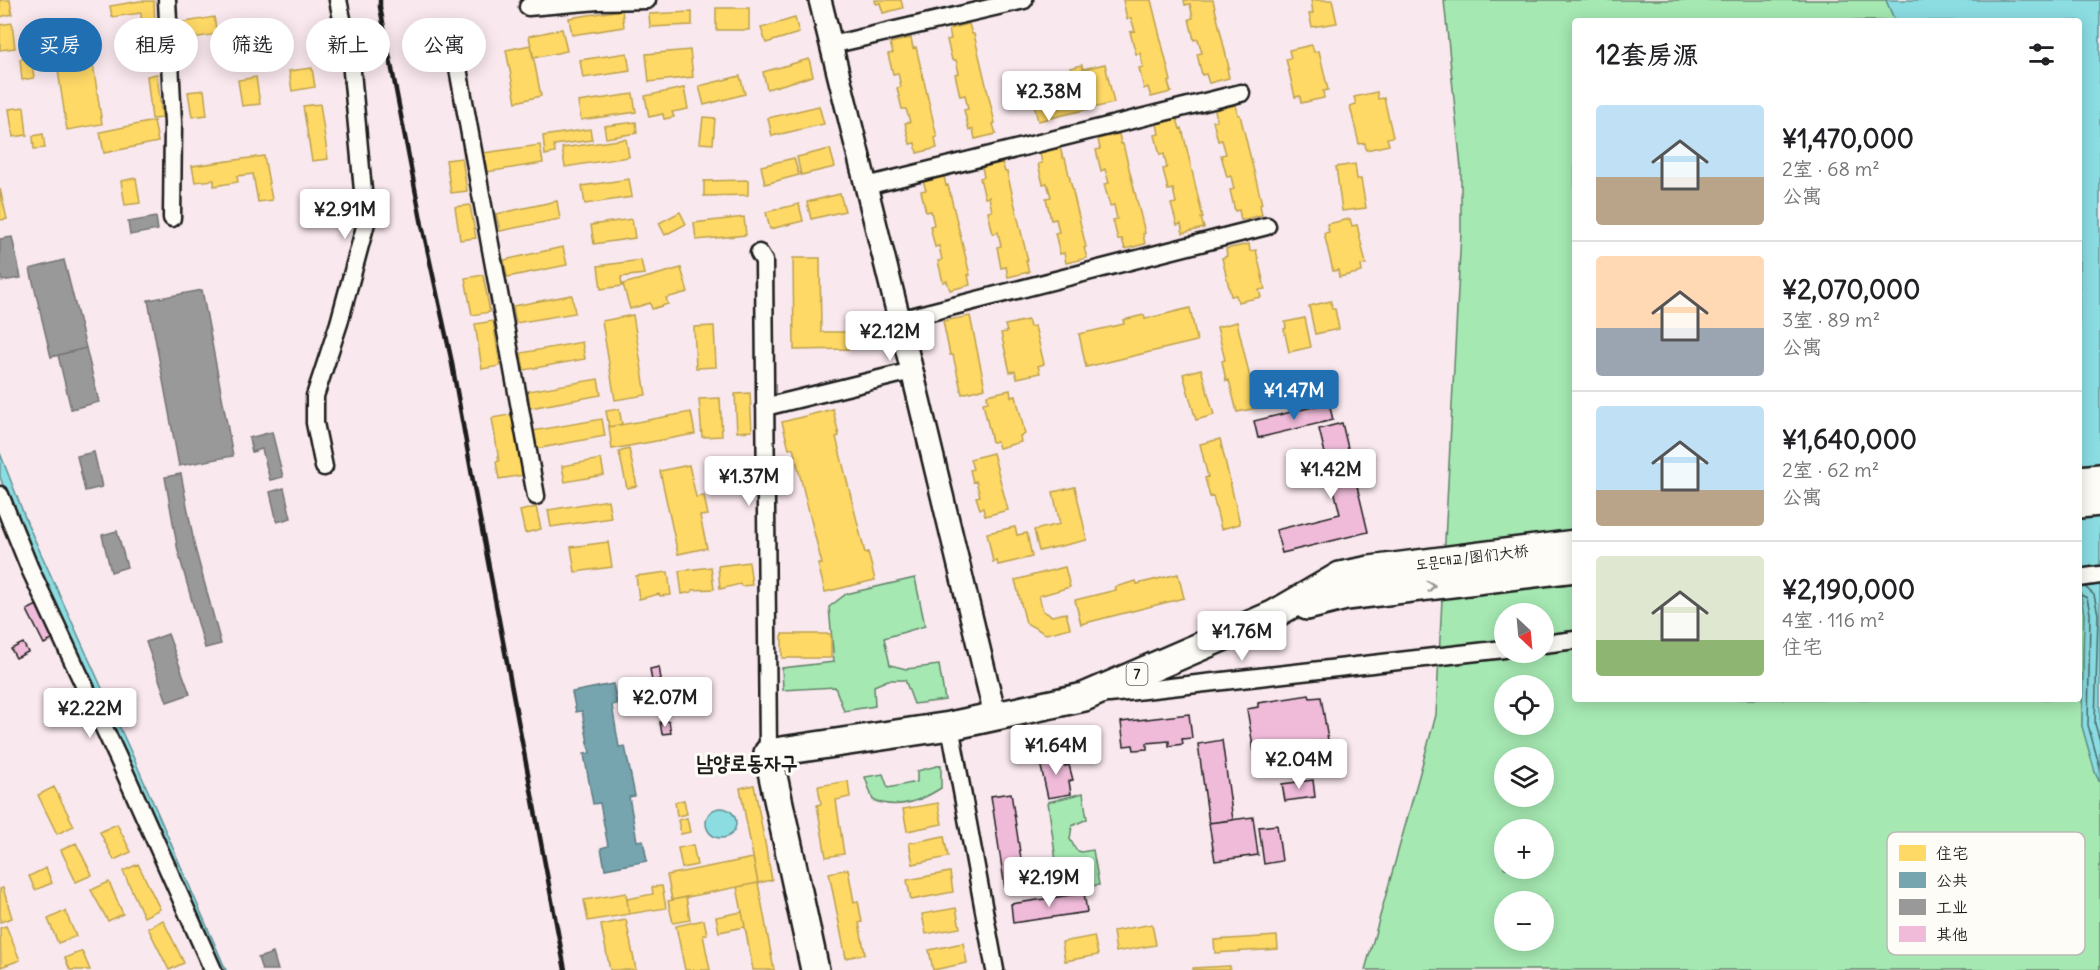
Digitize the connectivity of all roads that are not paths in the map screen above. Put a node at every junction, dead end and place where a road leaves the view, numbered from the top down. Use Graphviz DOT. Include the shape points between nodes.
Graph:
graph roads {
  1 [pos="167,0"];
  2 [pos="338,0"];
  3 [pos="647,0"];
  4 [pos="820,0"];
  5 [pos="1024,0"];
  6 [pos="528,7"];
  7 [pos="831,45"];
  8 [pos="459,72"];
  9 [pos="1241,93"];
  10 [pos="866,186"];
  11 [pos="172,218"];
  12 [pos="1267,226"];
  13 [pos="759,253"];
  14 [pos="899,320"];
  15 [pos="912,371"];
  16 [pos="765,407"];
  17 [pos="324,467"];
  18 [pos="2100,478"];
  19 [pos="2082,480"];
  20 [pos="0,495"];
  21 [pos="536,496"];
  22 [pos="2100,502"];
  23 [pos="2082,504"];
  24 [pos="1572,545"];
  25 [pos="1572,568"];
  26 [pos="2100,575"];
  27 [pos="2082,578"];
  28 [pos="1372,581"];
  29 [pos="1572,640"];
  30 [pos="1554,643"];
  31 [pos="1494,650"];
  32 [pos="1084,697"];
  33 [pos="994,715"];
  34 [pos="950,726"];
  35 [pos="768,753"];
  36 [pos="213,970"];
  37 [pos="815,970"];
  38 [pos="995,970"];
  1 -- 11 [label="street" via="173,123"];
  2 -- 17 [label="street" via="351,61 366,223 315,396 315,423"];
  3 -- 6 [label="street"];
  4 -- 7 [label="street"];
  5 -- 7 [label="street"];
  7 -- 10 [label="street"];
  8 -- 21 [label="street"];
  9 -- 10 [label="street"];
  10 -- 14 [label="street"];
  12 -- 14 [label="street"];
  13 -- 16 [label="street" via="764,261"];
  14 -- 15 [label="street"];
  15 -- 16 [label="street"];
  15 -- 33 [label="street"];
  16 -- 35 [label="street"];
  18 -- 19 [label="main road"];
  20 -- 36 [label="street"];
  22 -- 23 [label="main road"];
  24 -- 28 [label="main road, 도문대교/图们大桥"];
  28 -- 25 [label="main road, 도문대교/图们大桥, one-way"];
  26 -- 27 [label="street"];
  28 -- 32 [label="main road, 7" via="1340,576 1273,615"];
  29 -- 30 [label="street"];
  31 -- 32 [label="street"];
  32 -- 33 [label="main road, 7"];
  33 -- 34 [label="main road, 7"];
  34 -- 35 [label="main road, 7"];
  34 -- 38 [label="street"];
  35 -- 37 [label="main road"];
}
